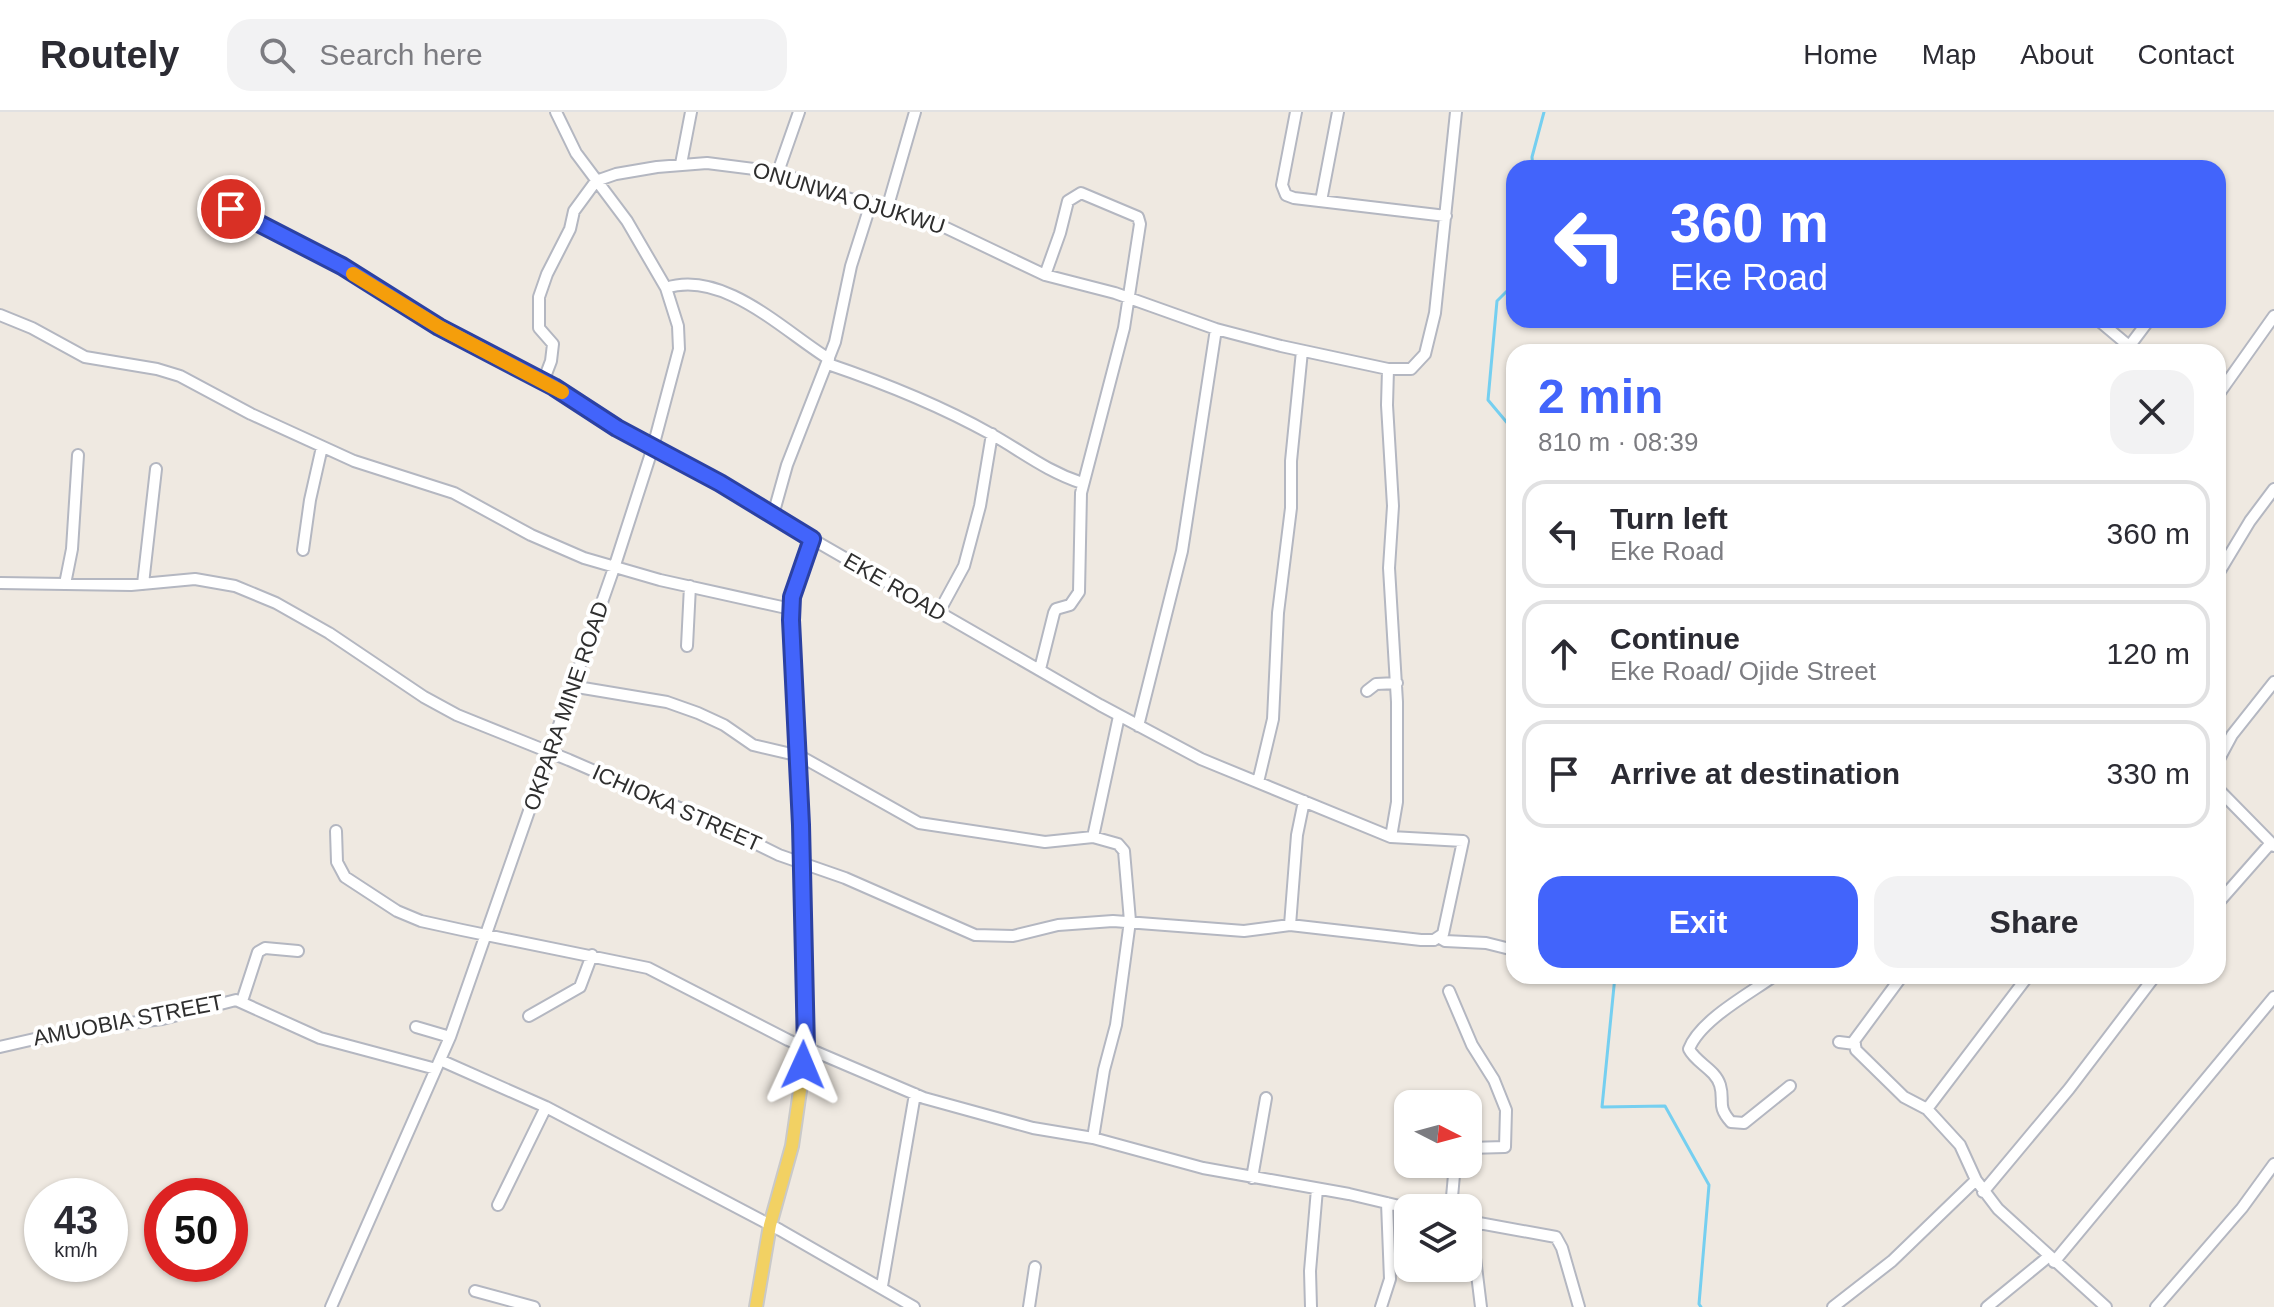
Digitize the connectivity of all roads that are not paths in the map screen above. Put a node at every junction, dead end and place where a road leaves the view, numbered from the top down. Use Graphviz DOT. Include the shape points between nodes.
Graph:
graph roads {
  1 [pos="556,112"];
  2 [pos="691,112"];
  3 [pos="799,112"];
  4 [pos="915,112"];
  5 [pos="1296,112"];
  6 [pos="1338,112"];
  7 [pos="1456,112"];
  8 [pos="681,164"];
  9 [pos="778,172"];
  10 [pos="596,181"];
  11 [pos="1321,201"];
  12 [pos="871,203"];
  13 [pos="231,209"];
  14 [pos="887,209"];
  15 [pos="1446,216"];
  16 [pos="1045,275"];
  17 [pos="666,288"];
  18 [pos="1127,297"];
  19 [pos="0,315"];
  20 [pos="2274,316"];
  21 [pos="2106,328"];
  22 [pos="2143,328"];
  23 [pos="1216,329"];
  24 [pos="2122,344"];
  25 [pos="2131,344"];
  26 [pos="1302,351"];
  27 [pos="828,361"];
  28 [pos="1388,369"];
  29 [pos="543,382"];
  30 [pos="2226,384"];
  31 [pos="992,434"];
  32 [pos="322,447"];
  33 [pos="653,447"];
  34 [pos="78,455"];
  35 [pos="156,469"];
  36 [pos="1082,483"];
  37 [pos="2274,489"];
  38 [pos="773,515"];
  39 [pos="812,539"];
  40 [pos="303,550"];
  41 [pos="2226,561"];
  42 [pos="615,565"];
  43 [pos="0,583"];
  44 [pos="65,584"];
  45 [pos="143,584"];
  46 [pos="690,586"];
  47 [pos="791,609"];
  48 [pos="939,612"];
  49 [pos="687,646"];
  50 [pos="1040,669"];
  51 [pos="2274,682"];
  52 [pos="1397,683"];
  53 [pos="571,686"];
  54 [pos="1367,691"];
  55 [pos="1119,716"];
  56 [pos="1138,726"];
  57 [pos="2226,746"];
  58 [pos="551,752"];
  59 [pos="796,755"];
  60 [pos="1258,782"];
  61 [pos="2226,797"];
  62 [pos="1304,801"];
  63 [pos="336,831"];
  64 [pos="1093,837"];
  65 [pos="1391,837"];
  66 [pos="2272,845"];
  67 [pos="802,865"];
  68 [pos="2226,894"];
  69 [pos="1130,921"];
  70 [pos="1290,925"];
  71 [pos="486,934"];
  72 [pos="1440,938"];
  73 [pos="1506,948"];
  74 [pos="298,951"];
  75 [pos="592,955"];
  76 [pos="1763,984"];
  77 [pos="1895,984"];
  78 [pos="2022,984"];
  79 [pos="2149,984"];
  80 [pos="1449,991"];
  81 [pos="2274,997"];
  82 [pos="242,1001"];
  83 [pos="529,1016"];
  84 [pos="416,1027"];
  85 [pos="450,1037"];
  86 [pos="1839,1042"];
  87 [pos="1855,1044"];
  88 [pos="0,1047"];
  89 [pos="806,1049"];
  90 [pos="438,1065"];
  91 [pos="1790,1086"];
  92 [pos="915,1094"];
  93 [pos="1266,1098"];
  94 [pos="546,1107"];
  95 [pos="1927,1109"];
  96 [pos="1093,1138"];
  97 [pos="1482,1148"];
  98 [pos="2274,1164"];
  99 [pos="1252,1178"];
  100 [pos="1976,1180"];
  101 [pos="1317,1189"];
  102 [pos="1983,1192"];
  103 [pos="1387,1203"];
  104 [pos="498,1205"];
  105 [pos="1394,1205"];
  106 [pos="1482,1224"];
  107 [pos="770,1225"];
  108 [pos="2051,1259"];
  109 [pos="1035,1267"];
  110 [pos="1478,1282"];
  111 [pos="882,1286"];
  112 [pos="475,1291"];
  113 [pos="894,1302"];
  114 [pos="331,1307"];
  115 [pos="534,1307"];
  116 [pos="756,1307"];
  117 [pos="914,1307"];
  118 [pos="1029,1307"];
  119 [pos="1311,1307"];
  120 [pos="1381,1307"];
  121 [pos="1481,1307"];
  122 [pos="1579,1307"];
  123 [pos="1833,1307"];
  124 [pos="1987,1307"];
  125 [pos="2106,1307"];
  126 [pos="2156,1307"];
  1 -- 10 [label="street, OKPARA MINE ROAD"];
  2 -- 8 [label="street"];
  3 -- 9 [label="street"];
  4 -- 14 [label="street"];
  5 -- 11 [label="street" via="1283,190 1294,198"];
  6 -- 11 [label="street"];
  7 -- 15 [label="street"];
  8 -- 9 [label="street, ONUNWA OJUKWU"];
  8 -- 10 [label="street, ONUNWA OJUKWU"];
  9 -- 12 [label="street, ONUNWA OJUKWU"];
  10 -- 17 [label="street, OKPARA MINE ROAD" via="633,230"];
  10 -- 29 [label="street" via="574,211 539,297 539,328 553,344"];
  11 -- 15 [label="street"];
  12 -- 14 [label="street, ONUNWA OJUKWU"];
  12 -- 27 [label="street"];
  13 -- 29 [label="street, EKE ROAD"];
  14 -- 16 [label="street, ONUNWA OJUKWU" via="952,229"];
  15 -- 28 [label="street" via="1425,354 1411,369"];
  16 -- 18 [label="street, ONUNWA OJUKWU"];
  16 -- 18 [label="street" via="1068,201 1081,193 1138,217"];
  17 -- 27 [label="street" via="686,283 724,294 776,319"];
  17 -- 33 [label="street, OKPARA MINE ROAD" via="679,342"];
  18 -- 23 [label="street, ONUNWA OJUKWU"];
  18 -- 36 [label="street" via="1120,345"];
  19 -- 32 [label="street" via="85,357 190,380"];
  20 -- 30 [label="street"];
  21 -- 24 [label="street"];
  22 -- 25 [label="street"];
  23 -- 26 [label="street, ONUNWA OJUKWU"];
  23 -- 56 [label="street" via="1182,551"];
  26 -- 28 [label="street, ONUNWA OJUKWU"];
  26 -- 60 [label="street" via="1273,719"];
  27 -- 31 [label="street"];
  27 -- 38 [label="street"];
  28 -- 52 [label="street" via="1393,506 1389,568"];
  29 -- 33 [label="street, EKE ROAD"];
  31 -- 36 [label="street" via="1036,463"];
  31 -- 48 [label="street" via="964,566"];
  32 -- 40 [label="street"];
  32 -- 42 [label="street" via="440,487 531,535"];
  33 -- 38 [label="street, EKE ROAD"];
  33 -- 42 [label="street, OKPARA MINE ROAD"];
  34 -- 44 [label="street"];
  35 -- 45 [label="street"];
  36 -- 50 [label="street" via="1079,592 1070,605 1054,613"];
  37 -- 41 [label="street"];
  38 -- 39 [label="street, EKE ROAD"];
  39 -- 47 [label="main road"];
  39 -- 48 [label="street, EKE ROAD"];
  42 -- 46 [label="street"];
  42 -- 53 [label="street, OKPARA MINE ROAD"];
  43 -- 44 [label="street, ICHIOKA STREET"];
  44 -- 45 [label="street, ICHIOKA STREET"];
  45 -- 58 [label="street, ICHIOKA STREET" via="208,580 254,593 329,633 447,710"];
  46 -- 47 [label="street"];
  46 -- 49 [label="street"];
  47 -- 59 [label="main road"];
  48 -- 50 [label="street, EKE ROAD"];
  50 -- 55 [label="street, EKE ROAD"];
  51 -- 57 [label="street"];
  52 -- 54 [label="street" via="1376,684"];
  52 -- 65 [label="street" via="1397,802"];
  53 -- 58 [label="street, OKPARA MINE ROAD"];
  53 -- 59 [label="street" via="667,702 713,719 753,745"];
  55 -- 56 [label="street, EKE ROAD"];
  55 -- 64 [label="street"];
  56 -- 60 [label="street, EKE ROAD"];
  58 -- 67 [label="street, ICHIOKA STREET"];
  58 -- 71 [label="street, OKPARA MINE ROAD"];
  59 -- 64 [label="street" via="922,824 1045,842"];
  59 -- 67 [label="main road"];
  60 -- 62 [label="street, EKE ROAD"];
  61 -- 66 [label="street"];
  62 -- 65 [label="street, EKE ROAD"];
  62 -- 70 [label="street"];
  63 -- 71 [label="street" via="337,862 345,877 421,921"];
  64 -- 69 [label="street" via="1124,851"];
  65 -- 72 [label="street, EKE ROAD" via="1464,843"];
  66 -- 68 [label="street"];
  67 -- 69 [label="street, ICHIOKA STREET" via="985,936"];
  67 -- 89 [label="main road"];
  69 -- 70 [label="street, ICHIOKA STREET" via="1244,931"];
  69 -- 96 [label="street"];
  70 -- 72 [label="street, ICHIOKA STREET"];
  71 -- 75 [label="street"];
  71 -- 85 [label="street, OKPARA MINE ROAD"];
  72 -- 73 [label="street, ICHIOKA STREET"];
  74 -- 82 [label="street" via="258,952"];
  75 -- 83 [label="street" via="580,987"];
  75 -- 89 [label="street" via="648,968"];
  76 -- 91 [label="street" via="1708,1024 1689,1049 1720,1084 1722,1112 1731,1122 1744,1123"];
  77 -- 87 [label="street"];
  78 -- 95 [label="street"];
  79 -- 102 [label="street"];
  80 -- 97 [label="street" via="1506,1110 1505,1147"];
  81 -- 108 [label="street"];
  82 -- 88 [label="street, AMUOBIA STREET"];
  82 -- 90 [label="street, AMUOBIA STREET" via="320,1038"];
  84 -- 85 [label="street"];
  85 -- 90 [label="street, OKPARA MINE ROAD"];
  86 -- 87 [label="street"];
  87 -- 95 [label="street" via="1904,1097"];
  89 -- 92 [label="street"];
  89 -- 107 [label="main road" via="790,1157"];
  90 -- 94 [label="street, AMUOBIA STREET"];
  90 -- 114 [label="street, OKPARA MINE ROAD"];
  92 -- 96 [label="street" via="1033,1128"];
  92 -- 111 [label="street"];
  93 -- 99 [label="street"];
  94 -- 104 [label="street"];
  94 -- 107 [label="street, AMUOBIA STREET"];
  95 -- 100 [label="street" via="1960,1145"];
  96 -- 99 [label="street"];
  98 -- 126 [label="street"];
  99 -- 101 [label="street"];
  100 -- 102 [label="street"];
  100 -- 123 [label="street" via="1892,1261"];
  101 -- 103 [label="street"];
  101 -- 119 [label="street"];
  102 -- 108 [label="street"];
  103 -- 105 [label="street"];
  103 -- 120 [label="street" via="1390,1279"];
  106 -- 122 [label="street" via="1556,1237"];
  107 -- 111 [label="street, AMUOBIA STREET"];
  107 -- 116 [label="main road"];
  108 -- 124 [label="street"];
  108 -- 125 [label="street"];
  109 -- 118 [label="street"];
  110 -- 121 [label="street"];
  111 -- 113 [label="street, AMUOBIA STREET"];
  112 -- 115 [label="street"];
  113 -- 117 [label="street, AMUOBIA STREET"];
}
